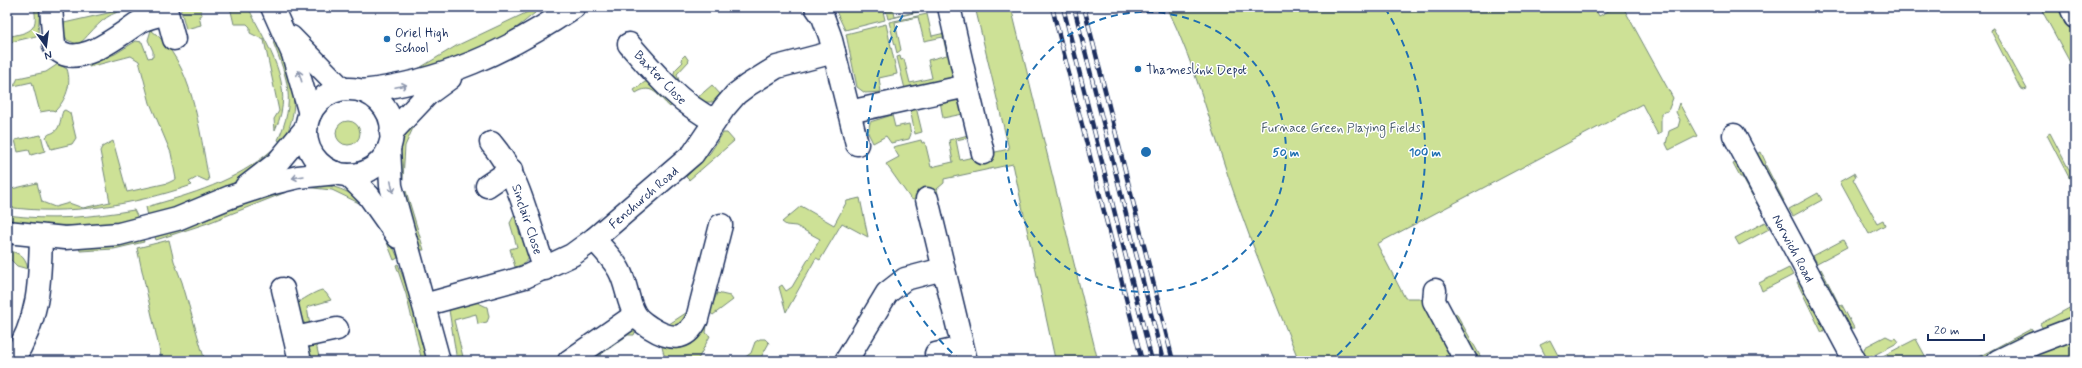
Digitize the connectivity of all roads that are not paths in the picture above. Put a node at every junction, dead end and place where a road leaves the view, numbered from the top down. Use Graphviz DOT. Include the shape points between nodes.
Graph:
graph roads {
  1 [pos="51,7"];
  2 [pos="272,7"];
  3 [pos="574,7"];
  4 [pos="816,7"];
  5 [pos="949,7"];
  6 [pos="2070,7"];
  7 [pos="167,10"];
  8 [pos="2075,17"];
  9 [pos="282,28"];
  10 [pos="174,39"];
  11 [pos="630,44"];
  12 [pos="834,52"];
  13 [pos="472,63"];
  14 [pos="967,86"];
  15 [pos="352,90"];
  16 [pos="849,112"];
  17 [pos="308,121"];
  18 [pos="715,121"];
  19 [pos="1734,135"];
  20 [pos="390,141"];
  21 [pos="491,143"];
  22 [pos="857,144"];
  23 [pos="983,153"];
  24 [pos="510,170"];
  25 [pos="342,174"];
  26 [pos="487,186"];
  27 [pos="230,197"];
  28 [pos="927,199"];
  29 [pos="721,225"];
  30 [pos="7,232"];
  31 [pos="41,236"];
  32 [pos="594,239"];
  33 [pos="408,251"];
  34 [pos="545,268"];
  35 [pos="943,269"];
  36 [pos="283,289"];
  37 [pos="1435,290"];
  38 [pos="424,305"];
  39 [pos="635,315"];
  40 [pos="337,328"];
  41 [pos="2075,328"];
  42 [pos="295,338"];
  43 [pos="936,354"];
  44 [pos="964,354"];
  45 [pos="18,359"];
  46 [pos="300,361"];
  47 [pos="438,361"];
  48 [pos="569,361"];
  49 [pos="846,361"];
  50 [pos="1466,361"];
  51 [pos="1855,361"];
  52 [pos="1998,361"];
  1 -- 7 [label="street" via="54,46 58,51 68,55 98,49 142,20"];
  2 -- 9 [label="street"];
  3 -- 13 [label="street" via="532,34"];
  4 -- 12 [label="street" via="828,29"];
  5 -- 14 [label="street"];
  6 -- 8 [label="street"];
  7 -- 10 [label="street"];
  9 -- 15 [label="street"];
  17 -- 9 [label="street, one-way" via="302,79"];
  11 -- 18 [label="street, Baxter Close" via="683,102"];
  12 -- 16 [label="street"];
  12 -- 18 [label="street, Fenchurch Road" via="796,60 763,75 736,94"];
  15 -- 13 [label="street, one-way" via="409,84"];
  13 -- 20 [label="street" via="428,94"];
  14 -- 16 [label="street"];
  14 -- 23 [label="street"];
  15 -- 17 [label="street" via="318,102"];
  15 -- 20 [label="street" via="369,93 384,106 392,126"];
  16 -- 22 [label="street"];
  17 -- 25 [label="street" via="307,143 313,156 324,166"];
  17 -- 27 [label="street" via="277,163"];
  18 -- 32 [label="street, Fenchurch Road" via="693,154"];
  19 -- 51 [label="street, Norwich Road"];
  20 -- 25 [label="street" via="384,157 373,166"];
  20 -- 33 [label="street, one-way" via="391,186"];
  21 -- 24 [label="street, Sinclair Close"];
  24 -- 26 [label="street, Sinclair Close"];
  24 -- 34 [label="street, Sinclair Close" via="520,192"];
  25 -- 27 [label="street, one-way" via="298,177"];
  25 -- 33 [label="street" via="369,196"];
  27 -- 31 [label="street" via="177,219 119,234 92,237"];
  28 -- 35 [label="street"];
  29 -- 39 [label="street" via="693,328 687,334 670,337 642,322"];
  30 -- 31 [label="street"];
  31 -- 45 [label="street" via="41,278 36,310"];
  32 -- 34 [label="street, Fenchurch Road" via="572,255"];
  32 -- 39 [label="street" via="619,270"];
  33 -- 38 [label="street"];
  34 -- 38 [label="street, Fenchurch Road" via="505,284"];
  35 -- 44 [label="street"];
  35 -- 49 [label="street" via="905,279 887,293"];
  36 -- 42 [label="street"];
  37 -- 50 [label="street" via="1434,301"];
  38 -- 47 [label="street"];
  39 -- 48 [label="street"];
  40 -- 42 [label="street"];
  41 -- 52 [label="street"];
  42 -- 46 [label="street"];
  43 -- 44 [label="street"];
}
